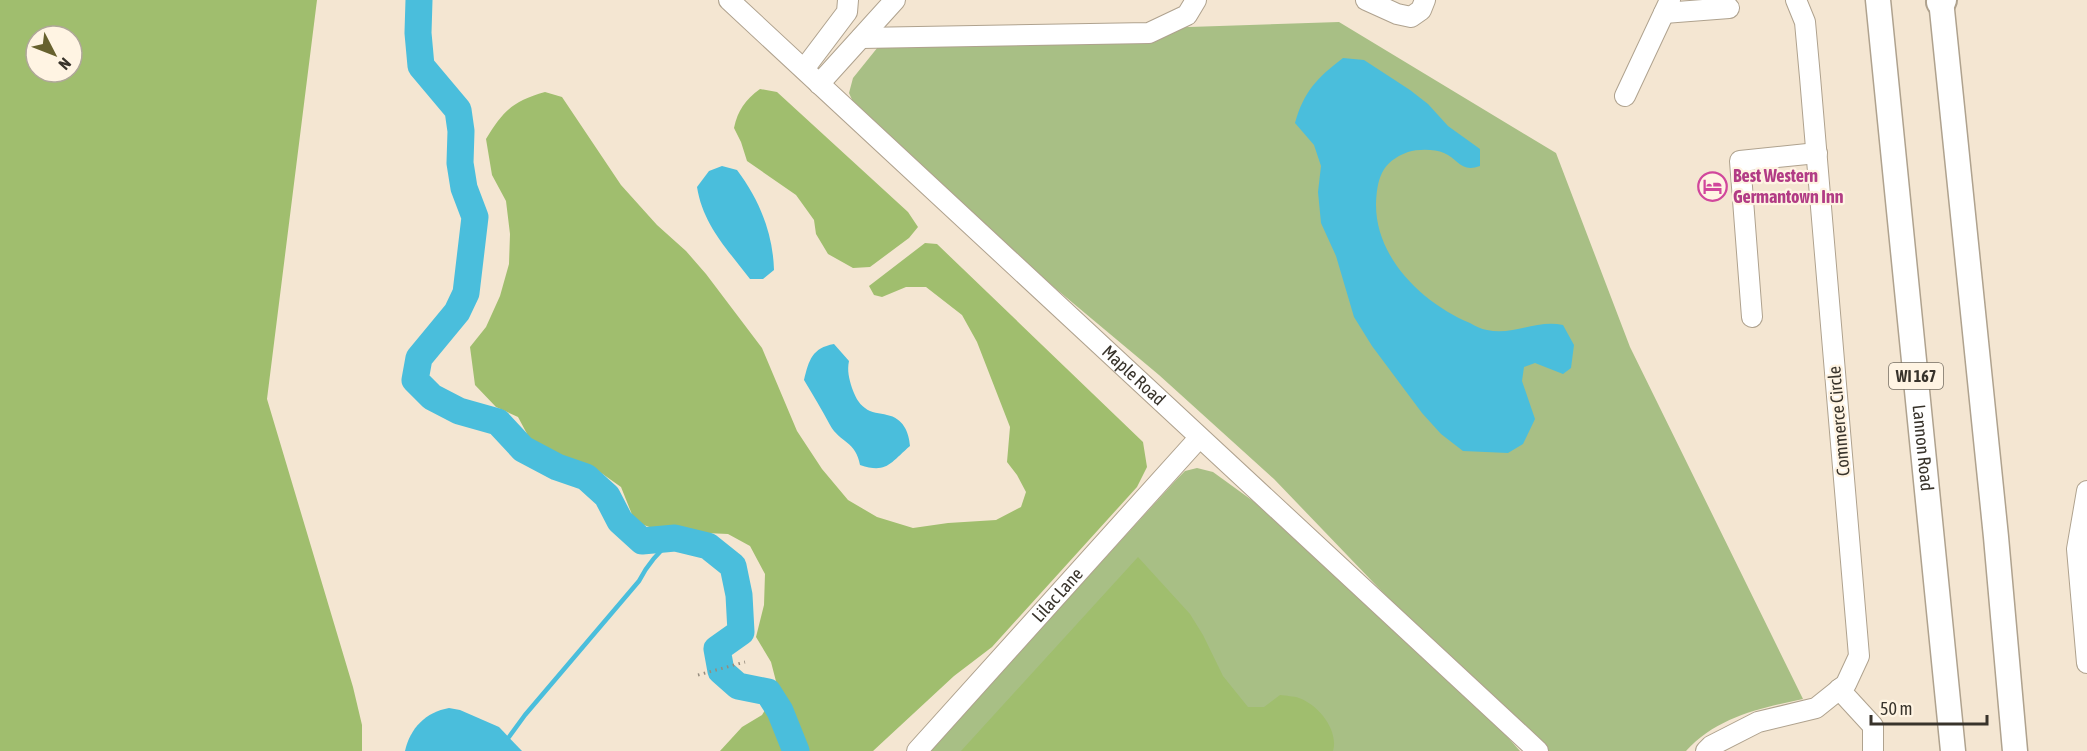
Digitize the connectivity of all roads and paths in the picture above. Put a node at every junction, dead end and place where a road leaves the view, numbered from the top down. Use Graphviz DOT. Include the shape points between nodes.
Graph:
graph roads {
  1 [pos="729,0"];
  2 [pos="848,0"];
  3 [pos="895,0"];
  4 [pos="1196,0"];
  5 [pos="1366,0"];
  6 [pos="1425,0"];
  7 [pos="1796,0"];
  8 [pos="1878,0"];
  9 [pos="1942,1"];
  10 [pos="1667,7"];
  11 [pos="1729,8"];
  12 [pos="861,38"];
  13 [pos="804,69"];
  14 [pos="819,84"];
  15 [pos="1625,96"];
  16 [pos="1817,153"];
  17 [pos="1752,317"];
  18 [pos="1199,438"];
  19 [pos="2087,491"];
  20 [pos="745,662"];
  21 [pos="2087,663"];
  22 [pos="698,675"];
  23 [pos="1839,689"];
  24 [pos="1956,745"];
  25 [pos="1720,747"];
  26 [pos="917,751"];
  27 [pos="1538,751"];
  28 [pos="1873,751"];
  29 [pos="2015,751"];
  1 -- 13 [label="street, Maple Road"];
  2 -- 13 [label="street" via="848,12"];
  3 -- 12 [label="street"];
  4 -- 12 [label="street" via="1187,15 1149,33"];
  5 -- 6 [label="street" via="1411,17 1421,10"];
  7 -- 16 [label="street, Commerce Circle" via="1804,22"];
  8 -- 24 [label="main road, Lannon Road / WI 167"];
  9 -- 29 [label="main road"];
  10 -- 11 [label="street"];
  10 -- 15 [label="street"];
  12 -- 14 [label="street"];
  13 -- 14 [label="street, Maple Road"];
  14 -- 18 [label="street, Maple Road"];
  16 -- 17 [label="street" via="1740,161"];
  16 -- 23 [label="street, Commerce Circle" via="1859,656 1846,684"];
  18 -- 26 [label="street, Lilac Lane"];
  18 -- 27 [label="street, Maple Road"];
  19 -- 21 [label="street" via="2077,549"];
  20 -- 22 [label="path"];
  23 -- 25 [label="street, Commerce Circle" via="1816,708 1758,722"];
  23 -- 28 [label="street" via="1873,726"];
}
